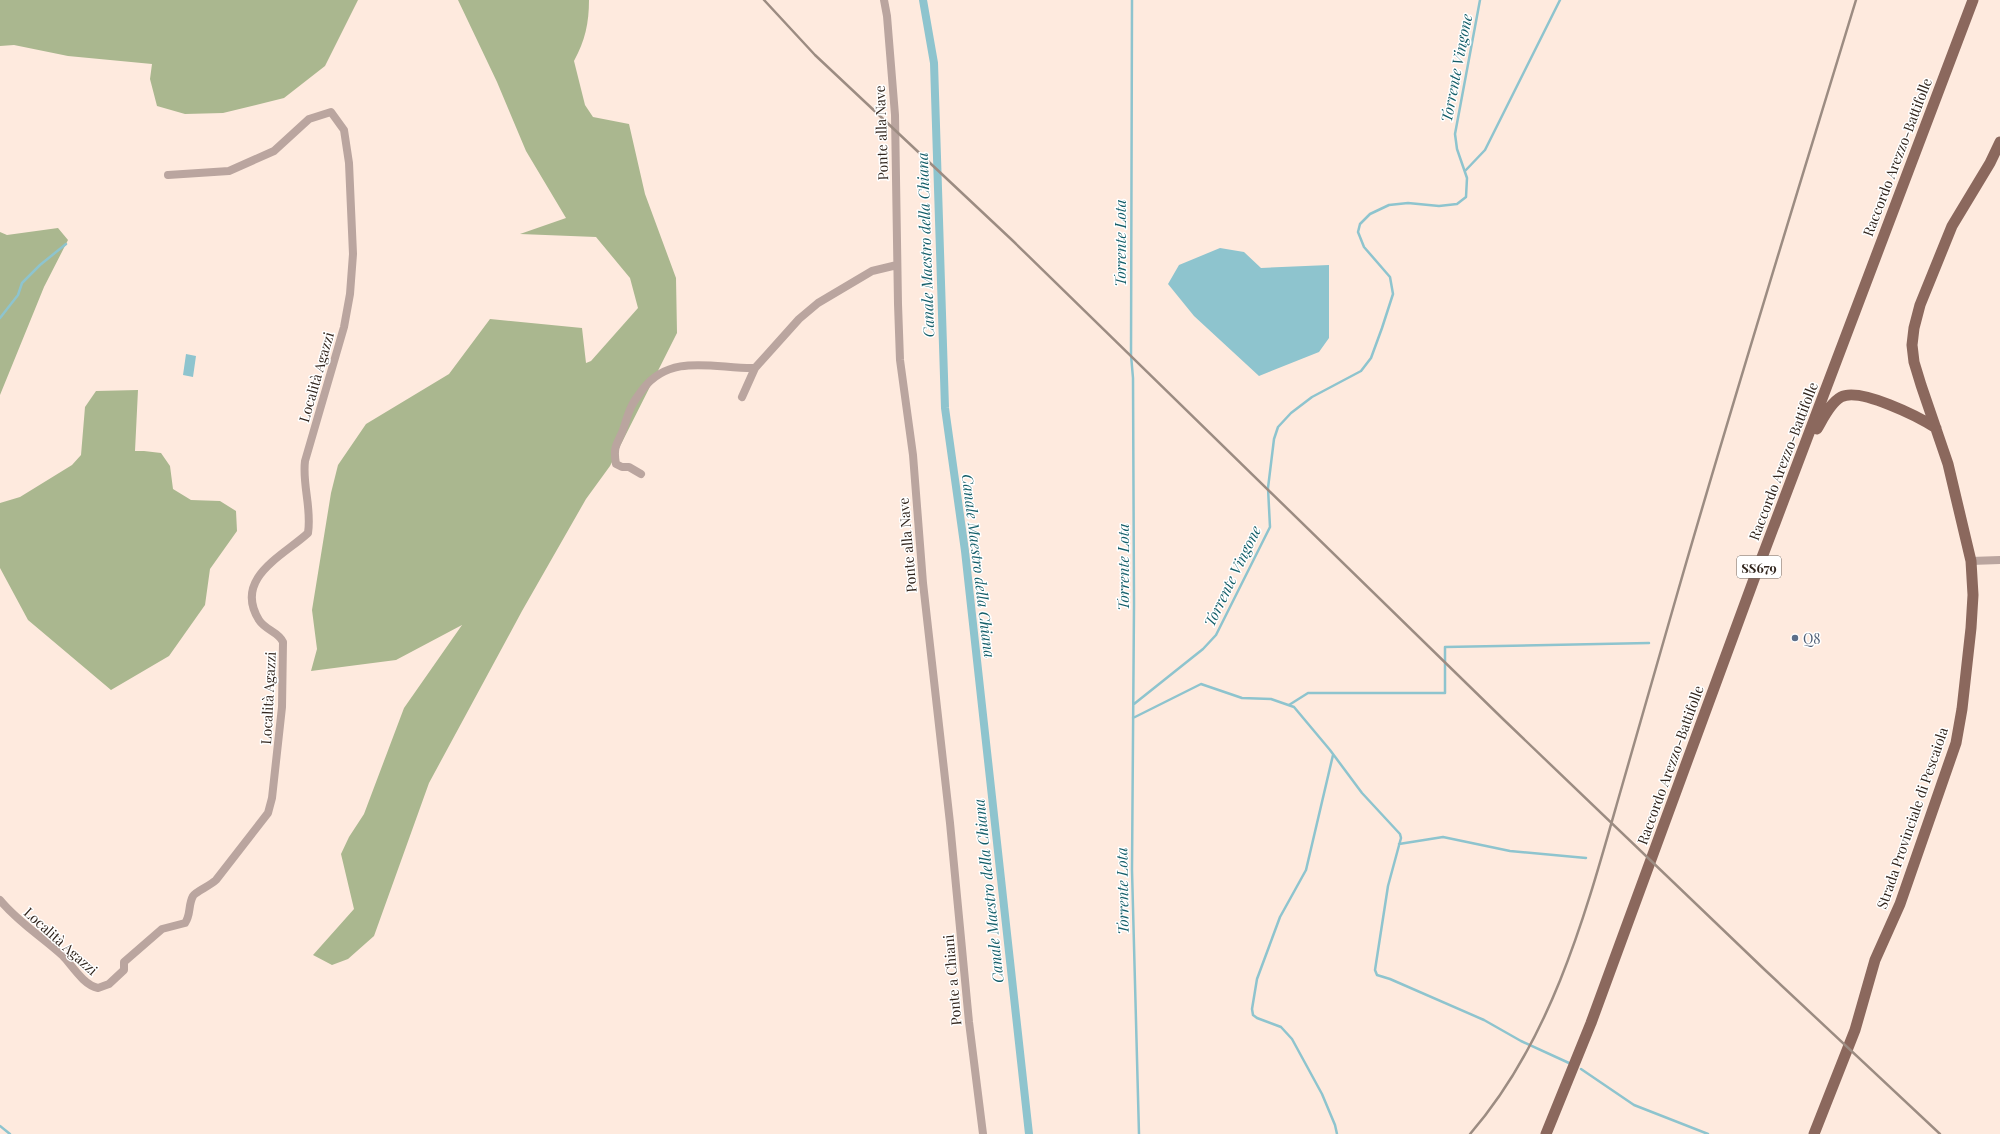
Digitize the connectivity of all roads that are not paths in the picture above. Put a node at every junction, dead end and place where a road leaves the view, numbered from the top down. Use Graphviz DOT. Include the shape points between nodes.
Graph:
graph roads {
  1 [pos="884,0"];
  2 [pos="1973,0"];
  3 [pos="2000,142"];
  4 [pos="168,175"];
  5 [pos="897,265"];
  6 [pos="755,368"];
  7 [pos="742,397"];
  8 [pos="1936,428"];
  9 [pos="1806,446"];
  10 [pos="641,474"];
  11 [pos="2000,560"];
  12 [pos="1971,561"];
  13 [pos="950,823"];
  14 [pos="0,900"];
  15 [pos="983,1134"];
  16 [pos="1546,1134"];
  17 [pos="1814,1134"];
  1 -- 5 [label="street, Ponte alla Nave" via="895,115"];
  2 -- 9 [label="main road, Raccordo Arezzo-Battifolle / SS679"];
  3 -- 8 [label="main road, Strada Provinciale di Pescaiola" via="1952,226 1920,305 1914,328 1914,362"];
  4 -- 14 [label="street, Località Agazzi" via="229,170 274,152 309,120 331,112 344,130 353,254 350,294 344,327 305,461 304,475 310,513 308,533 266,566 256,579 252,595 253,605 261,623 282,637 283,642 282,707 272,798 268,813 216,880 194,895 190,903 189,918 185,923 162,928 129,956 124,962 124,970 109,984 93,987 61,955 13,915"];
  5 -- 6 [label="street" via="872,271 818,303 799,319"];
  5 -- 13 [label="street, Ponte alla Nave" via="900,360 913,456 923,583"];
  6 -- 7 [label="street"];
  6 -- 10 [label="street" via="688,364 662,371 652,378 630,406 613,450 616,464 629,467"];
  8 -- 9 [label="main road" via="1920,418 1864,396 1852,394 1841,397 1831,406"];
  8 -- 12 [label="main road, Strada Provinciale di Pescaiola" via="1948,464"];
  9 -- 16 [label="main road, Raccordo Arezzo-Battifolle / SS679" via="1761,560 1591,1023"];
  11 -- 12 [label="street"];
  12 -- 17 [label="main road, Strada Provinciale di Pescaiola" via="1971,628 1966,682 1956,743 1900,904 1875,960 1855,1030"];
  13 -- 15 [label="street, Ponte a Chiani" via="969,1022"];
}
